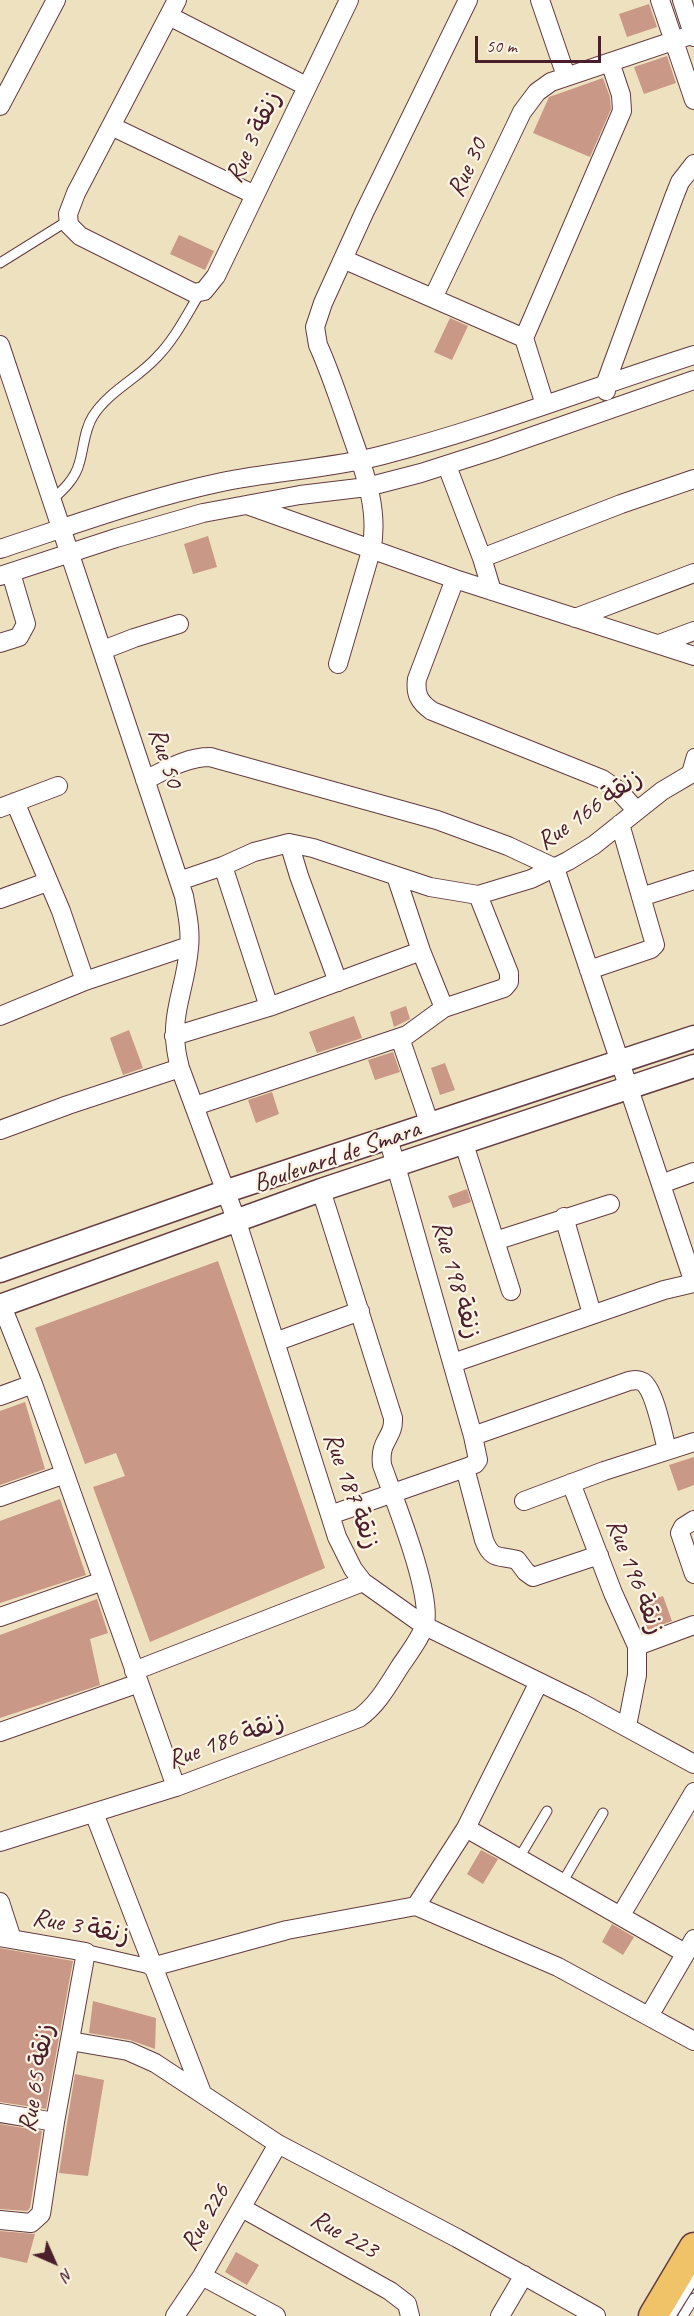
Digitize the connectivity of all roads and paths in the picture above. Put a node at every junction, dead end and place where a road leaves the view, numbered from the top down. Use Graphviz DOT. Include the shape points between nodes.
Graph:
graph roads {
  1 [pos="56,0"];
  2 [pos="349,0"];
  3 [pos="468,0"];
  4 [pos="540,0"];
  5 [pos="660,0"];
  6 [pos="682,0"];
  7 [pos="173,8"];
  8 [pos="694,35"];
  9 [pos="674,42"];
  10 [pos="610,62"];
  11 [pos="566,76"];
  12 [pos="306,86"];
  13 [pos="694,100"];
  14 [pos="0,106"];
  15 [pos="111,126"];
  16 [pos="694,164"];
  17 [pos="255,195"];
  18 [pos="69,220"];
  19 [pos="343,259"];
  20 [pos="0,262"];
  21 [pos="200,292"];
  22 [pos="433,298"];
  23 [pos="524,338"];
  24 [pos="0,345"];
  25 [pos="694,355"];
  26 [pos="694,380"];
  27 [pos="605,385"];
  28 [pos="545,405"];
  29 [pos="609,410"];
  30 [pos="360,461"];
  31 [pos="447,466"];
  32 [pos="694,479"];
  33 [pos="367,487"];
  34 [pos="51,501"];
  35 [pos="247,505"];
  36 [pos="61,528"];
  37 [pos="0,549"];
  38 [pos="371,551"];
  39 [pos="69,553"];
  40 [pos="482,558"];
  41 [pos="694,573"];
  42 [pos="5,575"];
  43 [pos="455,579"];
  44 [pos="492,591"];
  45 [pos="575,618"];
  46 [pos="179,624"];
  47 [pos="694,631"];
  48 [pos="0,643"];
  49 [pos="658,644"];
  50 [pos="103,650"];
  51 [pos="694,656"];
  52 [pos="338,664"];
  53 [pos="692,767"];
  54 [pos="145,780"];
  55 [pos="58,786"];
  56 [pos="8,805"];
  57 [pos="636,810"];
  58 [pos="620,824"];
  59 [pos="289,843"];
  60 [pos="223,866"];
  61 [pos="555,868"];
  62 [pos="396,876"];
  63 [pos="694,880"];
  64 [pos="179,881"];
  65 [pos="47,882"];
  66 [pos="478,895"];
  67 [pos="641,897"];
  68 [pos="0,899"];
  69 [pos="189,946"];
  70 [pos="421,951"];
  71 [pos="589,970"];
  72 [pos="85,981"];
  73 [pos="338,982"];
  74 [pos="269,1006"];
  75 [pos="444,1008"];
  76 [pos="0,1016"];
  77 [pos="174,1036"];
  78 [pos="694,1037"];
  79 [pos="400,1038"];
  80 [pos="621,1062"];
  81 [pos="694,1066"];
  82 [pos="180,1068"];
  83 [pos="629,1088"];
  84 [pos="195,1106"];
  85 [pos="430,1125"];
  86 [pos="0,1130"];
  87 [pos="388,1138"];
  88 [pos="464,1144"];
  89 [pos="397,1166"];
  90 [pos="694,1172"];
  91 [pos="661,1184"];
  92 [pos="321,1190"];
  93 [pos="227,1191"];
  94 [pos="610,1204"];
  95 [pos="564,1217"];
  96 [pos="237,1222"];
  97 [pos="495,1241"];
  98 [pos="689,1254"];
  99 [pos="0,1271"];
  100 [pos="694,1283"];
  101 [pos="511,1291"];
  102 [pos="1,1306"];
  103 [pos="360,1311"];
  104 [pos="592,1314"];
  105 [pos="275,1342"];
  106 [pos="453,1363"];
  107 [pos="33,1384"];
  108 [pos="0,1396"];
  109 [pos="473,1436"];
  110 [pos="694,1442"];
  111 [pos="667,1450"];
  112 [pos="470,1466"];
  113 [pos="64,1474"];
  114 [pos="571,1483"];
  115 [pos="392,1492"];
  116 [pos="0,1497"];
  117 [pos="524,1501"];
  118 [pos="330,1515"];
  119 [pos="694,1520"];
  120 [pos="599,1556"];
  121 [pos="694,1574"];
  122 [pos="103,1581"];
  123 [pos="363,1582"];
  124 [pos="0,1617"];
  125 [pos="694,1624"];
  126 [pos="424,1626"];
  127 [pos="637,1646"];
  128 [pos="137,1677"];
  129 [pos="539,1682"];
  130 [pos="627,1726"];
  131 [pos="0,1732"];
  132 [pos="694,1764"];
  133 [pos="176,1787"];
  134 [pos="694,1792"];
  135 [pos="547,1811"];
  136 [pos="94,1813"];
  137 [pos="603,1813"];
  138 [pos="466,1828"];
  139 [pos="0,1842"];
  140 [pos="519,1858"];
  141 [pos="562,1883"];
  142 [pos="0,1902"];
  143 [pos="416,1906"];
  144 [pos="621,1915"];
  145 [pos="6,1938"];
  146 [pos="690,1946"];
  147 [pos="86,1952"];
  148 [pos="152,1967"];
  149 [pos="649,2016"];
  150 [pos="694,2040"];
  151 [pos="70,2041"];
  152 [pos="202,2093"];
  153 [pos="0,2113"];
  154 [pos="55,2122"];
  155 [pos="278,2144"];
  156 [pos="242,2208"];
  157 [pos="0,2220"];
  158 [pos="694,2247"];
  159 [pos="524,2275"];
  160 [pos="202,2276"];
  161 [pos="694,2279"];
  162 [pos="694,2298"];
  163 [pos="175,2316"];
  164 [pos="276,2316"];
  165 [pos="410,2316"];
  166 [pos="500,2316"];
  167 [pos="596,2316"];
  168 [pos="653,2316"];
  169 [pos="671,2316"];
  170 [pos="683,2316"];
  1 -- 14 [label="street"];
  2 -- 12 [label="street, Rue 3 زنقة"];
  3 -- 19 [label="street"];
  4 -- 11 [label="street"];
  5 -- 9 [label="street"];
  6 -- 8 [label="street"];
  7 -- 12 [label="street"];
  7 -- 15 [label="street"];
  8 -- 9 [label="street, Rue 30"];
  9 -- 10 [label="street, Rue 30"];
  9 -- 13 [label="street"];
  10 -- 11 [label="street, Rue 30"];
  10 -- 23 [label="street" via="621,95 621,114"];
  11 -- 22 [label="street, Rue 30" via="543,87 526,106"];
  12 -- 17 [label="street, Rue 3 زنقة"];
  15 -- 17 [label="street"];
  15 -- 18 [label="street" via="76,193"];
  16 -- 27 [label="street" via="680,182"];
  17 -- 21 [label="street, Rue 3 زنقة" via="216,276"];
  18 -- 20 [label="lane"];
  18 -- 21 [label="street" via="80,236"];
  19 -- 22 [label="street"];
  19 -- 30 [label="street" via="318,316 315,333"];
  21 -- 34 [label="lane" via="158,356 109,397 92,417 79,466 66,488"];
  22 -- 23 [label="street"];
  23 -- 28 [label="street"];
  24 -- 34 [label="street, Rue 50"];
  25 -- 27 [label="street"];
  26 -- 29 [label="street"];
  27 -- 28 [label="street"];
  27 -- 29 [label="street"];
  28 -- 30 [label="street" via="440,440"];
  29 -- 31 [label="street"];
  30 -- 33 [label="street"];
  30 -- 36 [label="street" via="215,484"];
  31 -- 33 [label="street"];
  31 -- 40 [label="street"];
  32 -- 40 [label="street"];
  33 -- 35 [label="street"];
  33 -- 38 [label="street" via="374,515"];
  34 -- 36 [label="street, Rue 50"];
  35 -- 38 [label="street"];
  35 -- 39 [label="street" via="203,513"];
  36 -- 37 [label="street"];
  36 -- 39 [label="street, Rue 50"];
  38 -- 43 [label="street"];
  38 -- 52 [label="street"];
  39 -- 42 [label="street"];
  39 -- 50 [label="street, Rue 50"];
  40 -- 44 [label="street"];
  41 -- 45 [label="street"];
  42 -- 48 [label="street" via="26,624 19,637"];
  43 -- 44 [label="street"];
  43 -- 57 [label="street" via="417,679 420,701 441,715 602,779"];
  44 -- 45 [label="street"];
  45 -- 49 [label="street"];
  46 -- 50 [label="street"];
  47 -- 49 [label="street"];
  49 -- 51 [label="street"];
  50 -- 54 [label="street, Rue 50"];
  53 -- 57 [label="street, Rue 166 زنقة"];
  54 -- 61 [label="street" via="188,760 210,758 437,820"];
  54 -- 64 [label="street, Rue 50"];
  55 -- 56 [label="street"];
  56 -- 65 [label="street"];
  57 -- 58 [label="street, Rue 166 زنقة"];
  58 -- 61 [label="street, Rue 166 زنقة" via="582,854"];
  58 -- 67 [label="street"];
  59 -- 60 [label="street" via="254,852"];
  59 -- 62 [label="street"];
  59 -- 73 [label="street"];
  60 -- 64 [label="street"];
  60 -- 74 [label="street"];
  61 -- 66 [label="street, Rue 166 زنقة"];
  61 -- 71 [label="street"];
  62 -- 66 [label="street" via="430,887"];
  62 -- 70 [label="street"];
  63 -- 67 [label="street"];
  64 -- 69 [label="street, Rue 50" via="187,911"];
  65 -- 68 [label="street"];
  65 -- 72 [label="street"];
  66 -- 75 [label="street" via="509,973 509,982 500,991"];
  67 -- 71 [label="street" via="654,947"];
  69 -- 72 [label="street"];
  69 -- 77 [label="street, Rue 50"];
  70 -- 73 [label="street"];
  70 -- 75 [label="street"];
  71 -- 80 [label="street"];
  72 -- 76 [label="street"];
  73 -- 74 [label="street"];
  74 -- 77 [label="street"];
  75 -- 79 [label="street"];
  77 -- 82 [label="street, Rue 50"];
  78 -- 80 [label="street, Boulevard de Smara"];
  79 -- 84 [label="street"];
  79 -- 85 [label="street"];
  80 -- 83 [label="street"];
  80 -- 85 [label="street, Boulevard de Smara"];
  81 -- 83 [label="street, Boulevard de Smara"];
  82 -- 84 [label="street, Rue 50"];
  82 -- 86 [label="street"];
  83 -- 88 [label="street, Boulevard de Smara"];
  83 -- 91 [label="street"];
  84 -- 93 [label="street, Rue 50"];
  85 -- 87 [label="street, Boulevard de Smara"];
  87 -- 89 [label="street, Rue 198 زنقة"];
  87 -- 93 [label="street, Boulevard de Smara"];
  88 -- 89 [label="street, Boulevard de Smara"];
  88 -- 97 [label="street"];
  89 -- 92 [label="street, Boulevard de Smara"];
  89 -- 106 [label="street, Rue 198 زنقة"];
  90 -- 91 [label="street"];
  91 -- 98 [label="street"];
  92 -- 96 [label="street, Boulevard de Smara"];
  92 -- 103 [label="street"];
  93 -- 96 [label="street, Rue 187 زنقة"];
  93 -- 99 [label="street, Boulevard de Smara"];
  94 -- 95 [label="street"];
  95 -- 97 [label="street"];
  95 -- 104 [label="street"];
  96 -- 102 [label="street, Boulevard de Smara"];
  96 -- 105 [label="street, Rue 187 زنقة"];
  97 -- 101 [label="street"];
  98 -- 100 [label="street"];
  100 -- 104 [label="street"];
  102 -- 107 [label="street"];
  103 -- 105 [label="street"];
  103 -- 115 [label="street" via="393,1418 392,1430 381,1451"];
  104 -- 106 [label="street"];
  105 -- 118 [label="street, Rue 187 زنقة"];
  106 -- 109 [label="street, Rue 198 زنقة"];
  107 -- 108 [label="street"];
  107 -- 113 [label="street"];
  109 -- 111 [label="street" via="634,1380 644,1383 651,1395"];
  109 -- 112 [label="street, Rue 198 زنقة" via="478,1457"];
  110 -- 111 [label="street"];
  111 -- 114 [label="street"];
  112 -- 115 [label="street"];
  112 -- 120 [label="street, Rue 198 زنقة" via="487,1548 499,1558 517,1560 529,1575 540,1576"];
  113 -- 116 [label="street"];
  113 -- 122 [label="street"];
  114 -- 117 [label="street"];
  114 -- 120 [label="street, Rue 196 زنقة"];
  115 -- 118 [label="street"];
  115 -- 126 [label="street" via="418,1571"];
  118 -- 123 [label="street, Rue 187 زنقة" via="345,1556"];
  119 -- 121 [label="street" via="680,1533"];
  120 -- 127 [label="street, Rue 196 زنقة"];
  122 -- 124 [label="street"];
  122 -- 128 [label="street"];
  123 -- 126 [label="street, Rue 187 زنقة"];
  123 -- 128 [label="street"];
  125 -- 127 [label="street"];
  126 -- 129 [label="street, Rue 187 زنقة"];
  126 -- 133 [label="street, Rue 186 زنقة" via="381,1697 359,1718"];
  127 -- 130 [label="street, Rue 196 زنقة" via="637,1675"];
  128 -- 131 [label="street"];
  128 -- 133 [label="street"];
  129 -- 130 [label="street, Rue 187 زنقة"];
  129 -- 138 [label="street"];
  130 -- 132 [label="street, Rue 187 زنقة"];
  133 -- 136 [label="street, Rue 186 زنقة"];
  134 -- 144 [label="street"];
  135 -- 140 [label="lane"];
  136 -- 139 [label="street, Rue 186 زنقة"];
  136 -- 148 [label="street"];
  137 -- 141 [label="lane"];
  138 -- 140 [label="street"];
  138 -- 143 [label="street"];
  140 -- 141 [label="street"];
  141 -- 144 [label="street"];
  142 -- 145 [label="street"];
  143 -- 148 [label="street" via="287,1930"];
  143 -- 149 [label="street" via="558,1967"];
  144 -- 146 [label="street"];
  145 -- 147 [label="street, Rue 3 زنقة"];
  146 -- 149 [label="street"];
  147 -- 148 [label="street, Rue 3 زنقة"];
  147 -- 151 [label="street, Rue 65 زنقة"];
  148 -- 152 [label="street"];
  149 -- 150 [label="street"];
  151 -- 152 [label="street" via="128,2051"];
  151 -- 154 [label="street, Rue 65 زنقة"];
  152 -- 155 [label="street"];
  153 -- 154 [label="street"];
  154 -- 157 [label="street, Rue 65 زنقة" via="41,2214 31,2223"];
  155 -- 156 [label="street, Rue 226"];
  155 -- 159 [label="street"];
  156 -- 160 [label="street, Rue 226"];
  156 -- 165 [label="street, Rue 223" via="390,2291 407,2304"];
  158 -- 168 [label="main road"];
  159 -- 166 [label="street"];
  159 -- 167 [label="street"];
  160 -- 163 [label="street, Rue 226"];
  160 -- 164 [label="street"];
  161 -- 169 [label="lane"];
  162 -- 170 [label="lane"];
}
